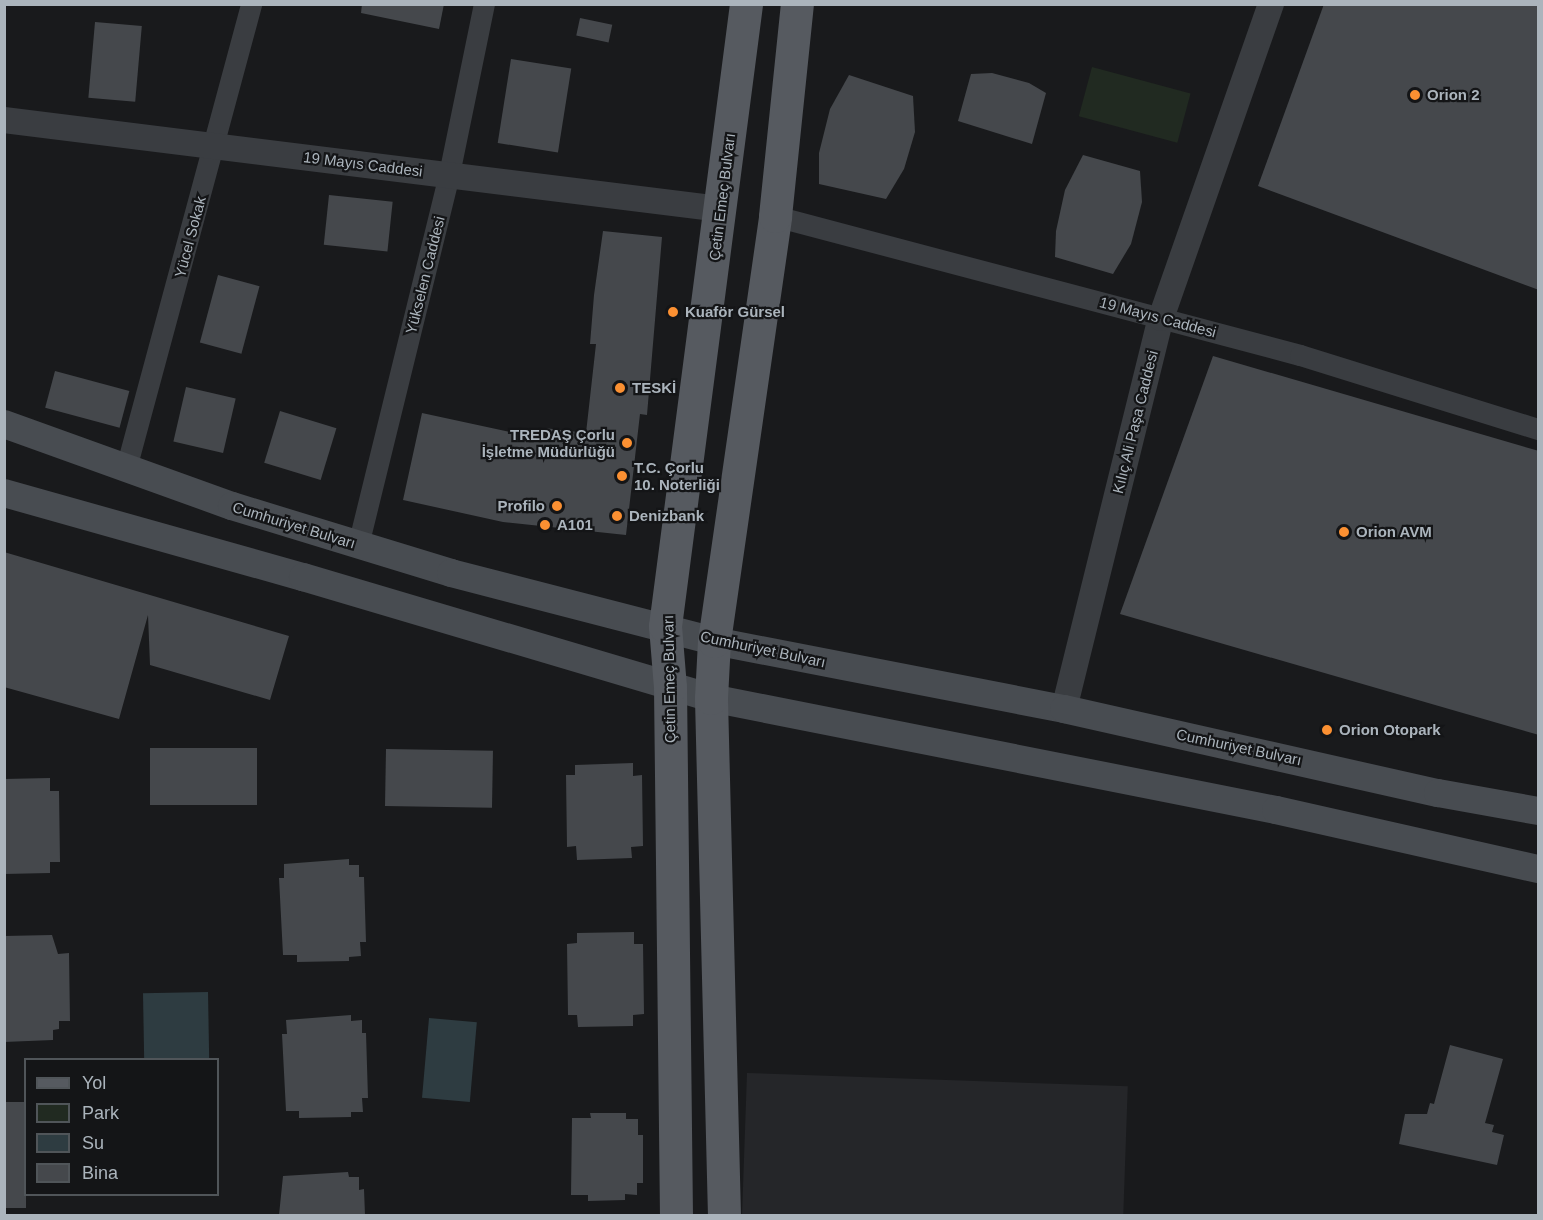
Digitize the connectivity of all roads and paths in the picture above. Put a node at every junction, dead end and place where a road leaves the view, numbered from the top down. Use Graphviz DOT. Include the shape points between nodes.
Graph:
graph roads {
  1 [pos="251,4"];
  2 [pos="484,4"];
  3 [pos="746,4"];
  4 [pos="797,4"];
  5 [pos="1271,4"];
  6 [pos="4,120"];
  7 [pos="215,147"];
  8 [pos="450,174"];
  9 [pos="721,209"];
  10 [pos="775,216"];
  11 [pos="1161,318"];
  12 [pos="4,424"];
  13 [pos="1539,429"];
  14 [pos="126,468"];
  15 [pos="4,493"];
  16 [pos="358,545"];
  17 [pos="665,626"];
  18 [pos="714,641"];
  19 [pos="670,687"];
  20 [pos="711,698"];
  21 [pos="1064,709"];
  22 [pos="1539,811"];
  23 [pos="1539,869"];
  24 [pos="676,1215"];
  25 [pos="724,1215"];
  1 -- 7 [label="street, Yücel Sokak"];
  2 -- 8 [label="street, Yükselen Caddesi"];
  3 -- 9 [label="main road, Çetin Emeç Bulvarı"];
  4 -- 10 [label="main road"];
  5 -- 11 [label="street, Kılıç Ali Paşa Caddesi"];
  6 -- 7 [label="street, 19 Mayıs Caddesi"];
  7 -- 8 [label="street, 19 Mayıs Caddesi"];
  7 -- 14 [label="street, Yücel Sokak"];
  8 -- 9 [label="street, 19 Mayıs Caddesi"];
  8 -- 16 [label="street, Yükselen Caddesi"];
  9 -- 17 [label="main road, Çetin Emeç Bulvarı"];
  10 -- 11 [label="street, 19 Mayıs Caddesi"];
  10 -- 18 [label="main road"];
  11 -- 13 [label="street, 19 Mayıs Caddesi" via="1300,355"];
  11 -- 21 [label="street, Kılıç Ali Paşa Caddesi"];
  12 -- 14 [label="main road, Cumhuriyet Bulvarı"];
  14 -- 16 [label="main road, Cumhuriyet Bulvarı"];
  15 -- 19 [label="main road" via="315,580"];
  16 -- 17 [label="main road, Cumhuriyet Bulvarı" via="451,573"];
  17 -- 18 [label="main road, Cumhuriyet Bulvarı"];
  17 -- 19 [label="main road, Çetin Emeç Bulvarı"];
  18 -- 20 [label="main road"];
  18 -- 21 [label="main road, Cumhuriyet Bulvarı"];
  19 -- 20 [label="main road"];
  19 -- 24 [label="main road, Çetin Emeç Bulvarı"];
  20 -- 23 [label="main road" via="1276,810"];
  20 -- 25 [label="main road"];
  21 -- 22 [label="main road, Cumhuriyet Bulvarı" via="1438,793"];
}
